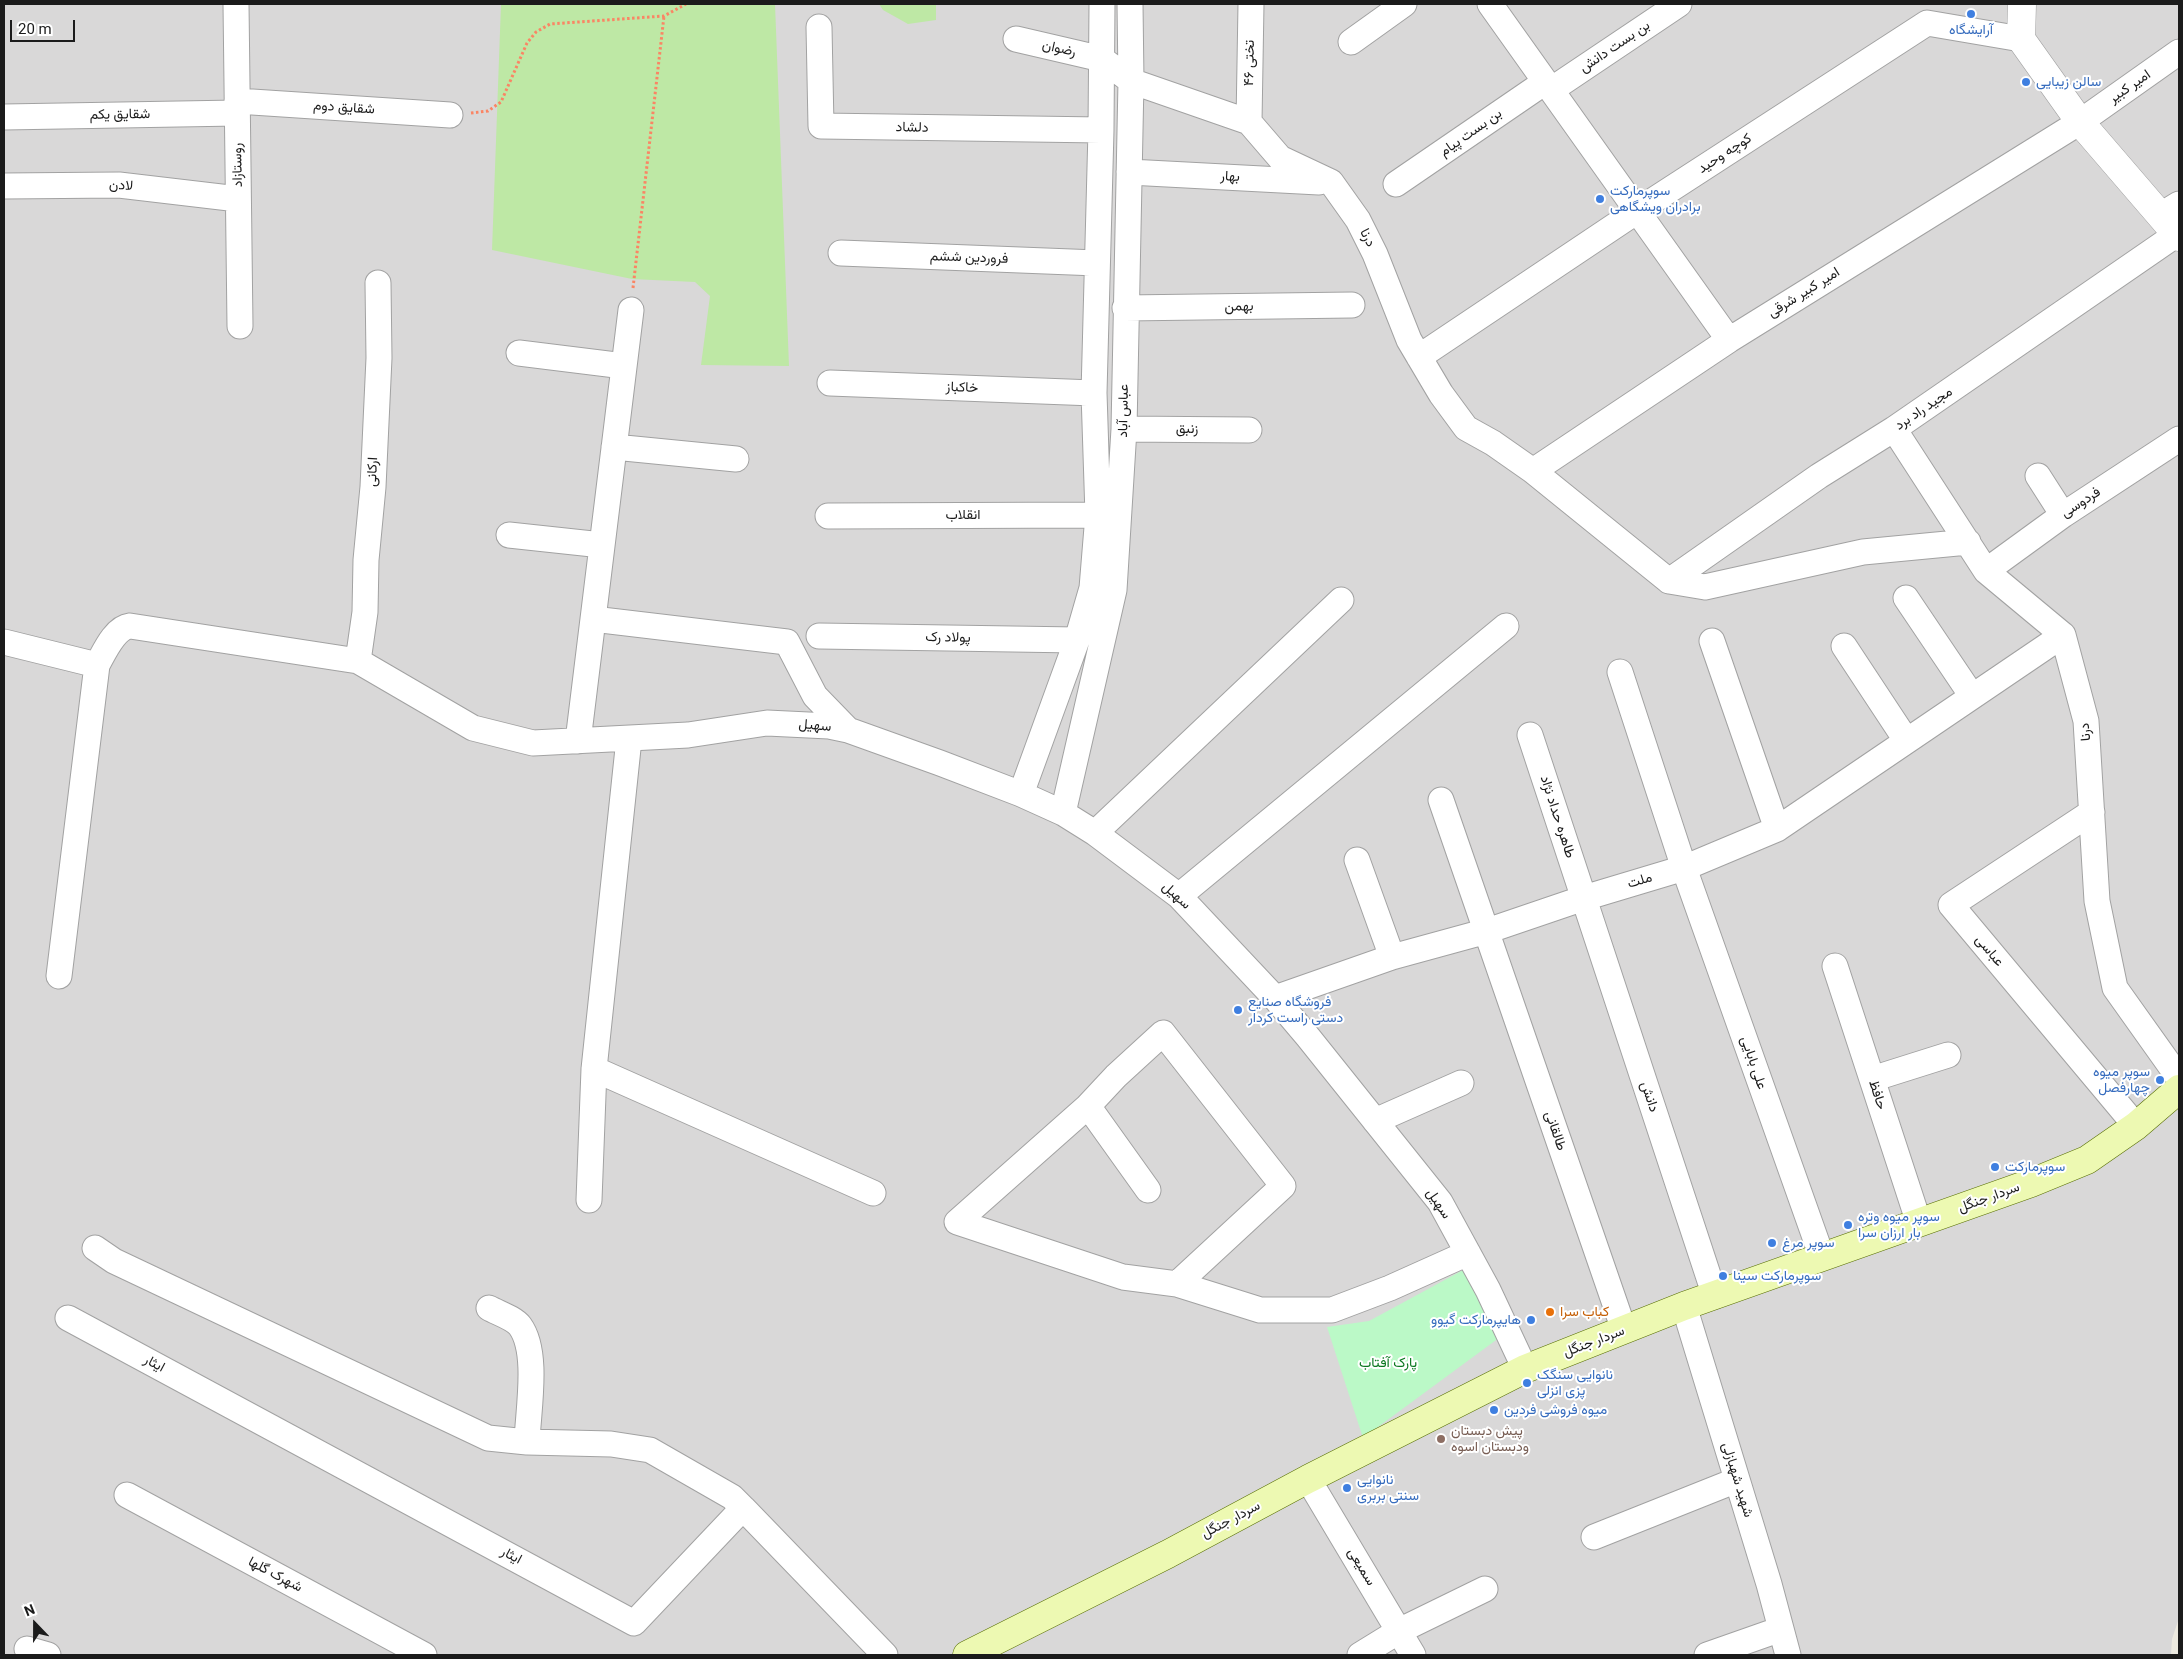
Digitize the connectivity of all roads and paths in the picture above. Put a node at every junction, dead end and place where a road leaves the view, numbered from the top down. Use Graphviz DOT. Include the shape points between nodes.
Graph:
graph roads {
  1 [pos="236,4"];
  2 [pos="686,4"];
  3 [pos="1102,4"];
  4 [pos="1130,4"];
  5 [pos="1251,4"];
  6 [pos="1404,4"];
  7 [pos="1490,4"];
  8 [pos="1680,4"];
  9 [pos="2022,4"];
  10 [pos="664,16"];
  11 [pos="819,27"];
  12 [pos="1016,39"];
  13 [pos="2021,39"];
  14 [pos="1351,42"];
  15 [pos="2179,52"];
  16 [pos="1102,59"];
  17 [pos="1131,81"];
  18 [pos="1548,86"];
  19 [pos="237,107"];
  20 [pos="450,115"];
  21 [pos="4,117"];
  22 [pos="1249,122"];
  23 [pos="2080,122"];
  24 [pos="1101,130"];
  25 [pos="1129,172"];
  26 [pos="1331,182"];
  27 [pos="1396,184"];
  28 [pos="4,186"];
  29 [pos="238,199"];
  30 [pos="1637,210"];
  31 [pos="2174,223"];
  32 [pos="841,253"];
  33 [pos="1097,263"];
  34 [pos="378,283"];
  35 [pos="1352,306"];
  36 [pos="1125,308"];
  37 [pos="631,310"];
  38 [pos="240,326"];
  39 [pos="1729,340"];
  40 [pos="519,353"];
  41 [pos="1419,357"];
  42 [pos="624,366"];
  43 [pos="830,383"];
  44 [pos="1094,393"];
  45 [pos="1124,429"];
  46 [pos="1894,429"];
  47 [pos="1249,430"];
  48 [pos="2179,439"];
  49 [pos="614,447"];
  50 [pos="736,459"];
  51 [pos="1533,471"];
  52 [pos="2038,476"];
  53 [pos="2063,514"];
  54 [pos="1098,515"];
  55 [pos="828,516"];
  56 [pos="509,535"];
  57 [pos="1968,542"];
  58 [pos="602,545"];
  59 [pos="1986,571"];
  60 [pos="1669,581"];
  61 [pos="1906,598"];
  62 [pos="1341,600"];
  63 [pos="593,619"];
  64 [pos="1506,626"];
  65 [pos="819,636"];
  66 [pos="2062,636"];
  67 [pos="1077,640"];
  68 [pos="1712,641"];
  69 [pos="4,642"];
  70 [pos="1844,646"];
  71 [pos="358,661"];
  72 [pos="97,665"];
  73 [pos="1620,672"];
  74 [pos="1972,696"];
  75 [pos="848,730"];
  76 [pos="1530,736"];
  77 [pos="629,738"];
  78 [pos="1906,740"];
  79 [pos="578,741"];
  80 [pos="1022,794"];
  81 [pos="1441,800"];
  82 [pos="2092,812"];
  83 [pos="1063,813"];
  84 [pos="1776,829"];
  85 [pos="1095,833"];
  86 [pos="1358,860"];
  87 [pos="1684,868"];
  88 [pos="1179,896"];
  89 [pos="1584,898"];
  90 [pos="1487,932"];
  91 [pos="1392,957"];
  92 [pos="1835,966"];
  93 [pos="59,976"];
  94 [pos="1275,998"];
  95 [pos="1948,1054"];
  96 [pos="594,1069"];
  97 [pos="2179,1078"];
  98 [pos="1872,1079"];
  99 [pos="1461,1083"];
  100 [pos="2179,1089"];
  101 [pos="1088,1106"];
  102 [pos="1375,1121"];
  103 [pos="2136,1126"];
  104 [pos="1148,1190"];
  105 [pos="873,1193"];
  106 [pos="589,1200"];
  107 [pos="1919,1223"];
  108 [pos="95,1248"];
  109 [pos="1468,1253"];
  110 [pos="1822,1258"];
  111 [pos="1177,1284"];
  112 [pos="1714,1296"];
  113 [pos="1684,1306"];
  114 [pos="489,1308"];
  115 [pos="68,1318"];
  116 [pos="1624,1330"];
  117 [pos="1525,1369"];
  118 [pos="527,1442"];
  119 [pos="1308,1479"];
  120 [pos="1737,1480"];
  121 [pos="127,1495"];
  122 [pos="743,1508"];
  123 [pos="1594,1537"];
  124 [pos="1485,1589"];
  125 [pos="1781,1628"];
  126 [pos="1400,1631"];
  127 [pos="424,1655"];
  128 [pos="885,1655"];
  129 [pos="967,1655"];
  130 [pos="1360,1655"];
  131 [pos="1413,1655"];
  132 [pos="1707,1655"];
  133 [pos="1788,1655"];
  1 -- 19 [label="street, روستازاد"];
  2 -- 10 [label="path"];
  3 -- 16 [label="street, عباس آباد"];
  4 -- 17 [label="street, عباس آباد"];
  5 -- 22 [label="street, تختی ۴۶"];
  6 -- 14 [label="street"];
  7 -- 18 [label="street"];
  8 -- 18 [label="street, بن بست دانش"];
  9 -- 13 [label="street"];
  10 -- 20 [label="path" via="550,24 536,32 527,43 501,102 488,111"];
  10 -- 37 [label="path"];
  11 -- 24 [label="street, دلشاد" via="821,126"];
  12 -- 16 [label="street, رضوان"];
  13 -- 23 [label="street"];
  13 -- 30 [label="street, کوچه وحید" via="1927,23"];
  15 -- 23 [label="street, امیر کبیر"];
  16 -- 17 [label="street"];
  16 -- 24 [label="street, عباس آباد"];
  17 -- 22 [label="street"];
  17 -- 25 [label="street, عباس آباد"];
  18 -- 27 [label="street, بن بست پیام"];
  18 -- 30 [label="street"];
  19 -- 20 [label="street, شقایق دوم"];
  19 -- 21 [label="street, شقایق یکم"];
  19 -- 29 [label="street, روستازاد"];
  22 -- 26 [label="street, درنا" via="1280,158"];
  23 -- 31 [label="street"];
  23 -- 39 [label="street, امیر کبیر شرقی"];
  24 -- 33 [label="street, عباس آباد"];
  25 -- 26 [label="street, بهار"];
  25 -- 36 [label="street, عباس آباد"];
  26 -- 41 [label="street, درنا" via="1358,220"];
  28 -- 29 [label="street, لادن" via="120,184"];
  29 -- 38 [label="street, روستازاد"];
  30 -- 39 [label="street"];
  30 -- 41 [label="street, کوچه وحید"];
  31 -- 46 [label="street, مجید راد برد"];
  32 -- 33 [label="street, فروردین ششم"];
  33 -- 44 [label="street, عباس آباد"];
  34 -- 71 [label="street, ارکانی" via="379,358 373,487 365,612"];
  35 -- 36 [label="street, بهمن"];
  36 -- 45 [label="street, عباس آباد"];
  37 -- 42 [label="street"];
  39 -- 51 [label="street, امیر کبیر شرقی"];
  40 -- 42 [label="street"];
  41 -- 51 [label="street, درنا" via="1466,428"];
  42 -- 49 [label="street"];
  43 -- 44 [label="street, خاکباز"];
  44 -- 54 [label="street, عباس آباد"];
  45 -- 47 [label="street, زنبق"];
  45 -- 83 [label="street, عباس آباد" via="1114,590"];
  46 -- 57 [label="street"];
  46 -- 60 [label="street, مجید راد برد" via="1819,476"];
  48 -- 53 [label="street, فردوسی"];
  49 -- 50 [label="street"];
  49 -- 58 [label="street"];
  51 -- 60 [label="street, درنا"];
  52 -- 53 [label="street"];
  53 -- 59 [label="street, فردوسی"];
  54 -- 55 [label="street, انقلاب"];
  54 -- 67 [label="street, عباس آباد" via="1092,588"];
  56 -- 58 [label="street"];
  57 -- 59 [label="street"];
  57 -- 60 [label="street" via="1864,552 1705,587"];
  58 -- 63 [label="street"];
  59 -- 66 [label="street"];
  61 -- 74 [label="street"];
  62 -- 85 [label="street"];
  63 -- 75 [label="street" via="787,642 815,696"];
  63 -- 79 [label="street"];
  64 -- 88 [label="street"];
  65 -- 67 [label="street, پولاد رک"];
  66 -- 74 [label="street, ملت"];
  66 -- 82 [label="street, درنا" via="2086,721"];
  67 -- 80 [label="street, عباس آباد"];
  68 -- 84 [label="street"];
  69 -- 72 [label="street"];
  70 -- 78 [label="street"];
  71 -- 72 [label="street" via="130,626 118,631"];
  71 -- 79 [label="street, سهیل" via="473,728 533,744"];
  72 -- 93 [label="street"];
  73 -- 87 [label="street, علی بابایی"];
  74 -- 78 [label="street, ملت"];
  75 -- 77 [label="street, سهیل" via="768,723"];
  75 -- 80 [label="street, سهیل"];
  76 -- 89 [label="street, طاهره حداد نژاد"];
  77 -- 79 [label="street, سهیل"];
  77 -- 96 [label="street"];
  78 -- 84 [label="street, ملت"];
  80 -- 83 [label="street, سهیل"];
  81 -- 90 [label="street, طالقانی"];
  82 -- 97 [label="street, درنا" via="2097,901 2115,988"];
  82 -- 103 [label="street, عباسی" via="1951,905"];
  83 -- 85 [label="street, سهیل"];
  84 -- 87 [label="street, ملت"];
  85 -- 88 [label="street, سهیل"];
  86 -- 91 [label="street"];
  87 -- 89 [label="street, ملت"];
  87 -- 110 [label="street, علی بابایی"];
  88 -- 94 [label="street, سهیل"];
  89 -- 90 [label="street, ملت"];
  89 -- 112 [label="street, دانش"];
  90 -- 91 [label="street, ملت"];
  90 -- 116 [label="street, طالقانی"];
  91 -- 94 [label="street, ملت"];
  92 -- 98 [label="street, حافظ"];
  94 -- 102 [label="street, سهیل"];
  95 -- 98 [label="street"];
  96 -- 105 [label="street"];
  96 -- 106 [label="street"];
  98 -- 107 [label="street, حافظ"];
  99 -- 102 [label="street"];
  100 -- 103 [label="main road, سردار جنگل"];
  101 -- 104 [label="street"];
  101 -- 111 [label="street" via="957,1222 1123,1277"];
  101 -- 111 [label="street" via="1163,1033 1283,1186"];
  102 -- 109 [label="street, سهیل" via="1440,1202"];
  103 -- 107 [label="main road, سردار جنگل" via="2086,1160 2031,1184"];
  107 -- 110 [label="main road, سردار جنگل"];
  108 -- 118 [label="street" via="114,1261 488,1438"];
  109 -- 111 [label="street" via="1332,1310 1260,1310"];
  109 -- 117 [label="street, سهیل"];
  110 -- 112 [label="main road, سردار جنگل"];
  112 -- 113 [label="main road, سردار جنگل"];
  113 -- 116 [label="main road, سردار جنگل"];
  113 -- 120 [label="street, شهید شهبازلی"];
  114 -- 118 [label="street" via="519,1325 527,1342 530,1361"];
  115 -- 122 [label="street, ایثار" via="634,1623"];
  116 -- 117 [label="main road, سردار جنگل"];
  117 -- 119 [label="main road, سردار جنگل"];
  118 -- 122 [label="street" via="611,1444 650,1450 732,1497"];
  119 -- 126 [label="street, سمیعی"];
  119 -- 129 [label="main road, سردار جنگل"];
  120 -- 123 [label="street"];
  120 -- 125 [label="street, شهید شهبازلی"];
  121 -- 127 [label="street, شهرک گلها"];
  122 -- 128 [label="street"];
  124 -- 126 [label="street"];
  125 -- 132 [label="street"];
  125 -- 133 [label="street, شهید شهبازلی"];
  126 -- 130 [label="street"];
  126 -- 131 [label="street, سمیعی"];
}
